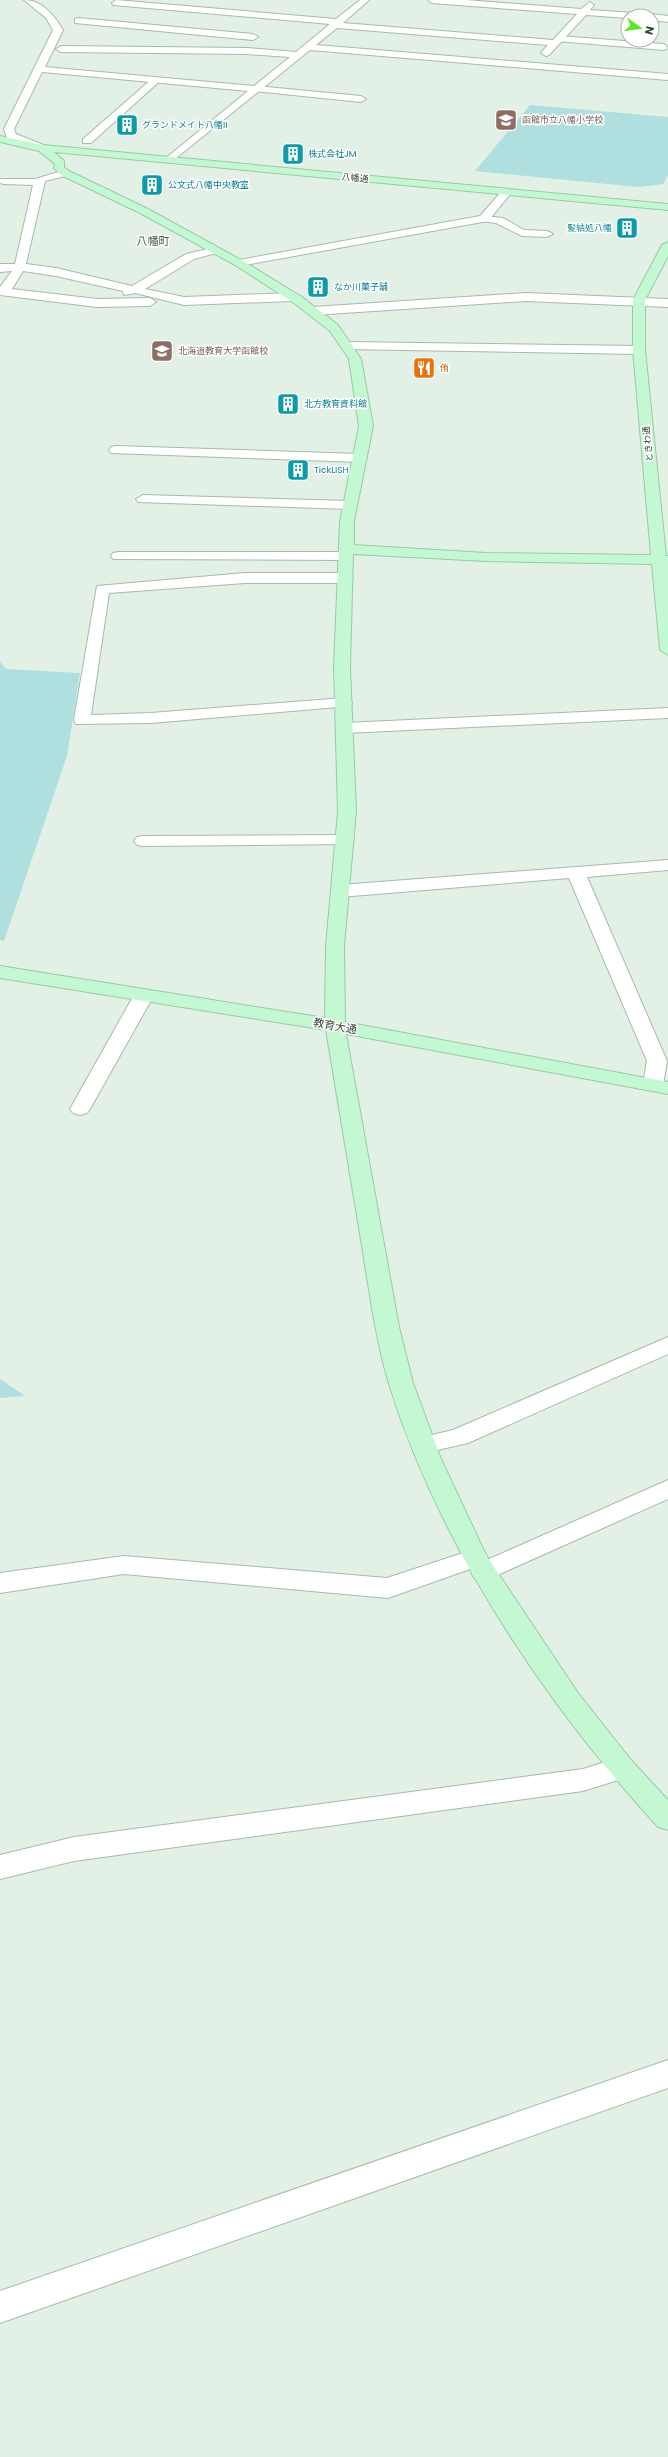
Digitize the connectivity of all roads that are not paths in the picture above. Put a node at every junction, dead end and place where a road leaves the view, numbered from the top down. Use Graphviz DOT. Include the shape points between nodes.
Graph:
graph roads {
  1 [pos="28,0"];
  2 [pos="365,0"];
  3 [pos="432,0"];
  4 [pos="594,0"];
  5 [pos="116,3"];
  6 [pos="583,12"];
  7 [pos="97,13"];
  8 [pos="620,15"];
  9 [pos="66,22"];
  10 [pos="337,23"];
  11 [pos="436,33"];
  12 [pos="261,38"];
  13 [pos="557,41"];
  14 [pos="307,43"];
  15 [pos="664,47"];
  16 [pos="61,49"];
  17 [pos="299,55"];
  18 [pos="412,56"];
  19 [pos="534,66"];
  20 [pos="38,69"];
  21 [pos="668,77"];
  22 [pos="156,80"];
  23 [pos="256,89"];
  24 [pos="361,99"];
  25 [pos="0,139"];
  26 [pos="87,141"];
  27 [pos="0,148"];
  28 [pos="42,148"];
  29 [pos="170,160"];
  30 [pos="65,173"];
  31 [pos="4,181"];
  32 [pos="39,182"];
  33 [pos="506,193"];
  34 [pos="668,208"];
  35 [pos="484,219"];
  36 [pos="547,234"];
  37 [pos="668,246"];
  38 [pos="216,250"];
  39 [pos="239,262"];
  40 [pos="20,267"];
  41 [pos="0,268"];
  42 [pos="132,290"];
  43 [pos="2,291"];
  44 [pos="292,297"];
  45 [pos="639,300"];
  46 [pos="184,301"];
  47 [pos="96,303"];
  48 [pos="668,303"];
  49 [pos="313,311"];
  50 [pos="347,346"];
  51 [pos="640,350"];
  52 [pos="116,450"];
  53 [pos="360,458"];
  54 [pos="143,499"];
  55 [pos="350,505"];
  56 [pos="346,552"];
  57 [pos="118,556"];
  58 [pos="664,560"];
  59 [pos="345,578"];
  60 [pos="668,650"];
  61 [pos="344,703"];
  62 [pos="668,713"];
  63 [pos="345,728"];
  64 [pos="142,840"];
  65 [pos="344,840"];
  66 [pos="668,865"];
  67 [pos="576,873"];
  68 [pos="340,891"];
  69 [pos="0,972"];
  70 [pos="144,995"];
  71 [pos="335,1026"];
  72 [pos="660,1086"];
  73 [pos="80,1109"];
  74 [pos="668,1345"];
  75 [pos="424,1445"];
  76 [pos="668,1489"];
  77 [pos="480,1565"];
  78 [pos="0,1584"];
  79 [pos="621,1768"];
  80 [pos="668,1819"];
  81 [pos="0,1867"];
  82 [pos="668,2074"];
  83 [pos="0,2307"];
  1 -- 9 [label="street"];
  2 -- 10 [label="street"];
  3 -- 6 [label="street"];
  4 -- 6 [label="street"];
  5 -- 10 [label="street"];
  6 -- 8 [label="street"];
  6 -- 13 [label="street"];
  7 -- 9 [label="street"];
  9 -- 12 [label="street"];
  9 -- 20 [label="street" via="58,30"];
  10 -- 11 [label="street"];
  10 -- 14 [label="street"];
  11 -- 13 [label="street"];
  11 -- 18 [label="street"];
  13 -- 15 [label="street"];
  13 -- 19 [label="street"];
  14 -- 17 [label="street"];
  14 -- 18 [label="street"];
  16 -- 17 [label="street" via="247,51"];
  17 -- 23 [label="street"];
  18 -- 19 [label="street"];
  19 -- 21 [label="street"];
  20 -- 22 [label="street"];
  20 -- 28 [label="street" via="9,129 11,136"];
  22 -- 23 [label="street"];
  22 -- 26 [label="street"];
  23 -- 24 [label="street"];
  23 -- 29 [label="street"];
  25 -- 28 [label="street, 八幡通"];
  27 -- 28 [label="street, 八幡通"];
  28 -- 29 [label="street, 八幡通"];
  28 -- 30 [label="street" via="60,162 59,168"];
  29 -- 33 [label="street, 八幡通"];
  30 -- 32 [label="street" via="40,179"];
  30 -- 38 [label="street" via="144,211"];
  31 -- 32 [label="street"];
  32 -- 40 [label="street"];
  33 -- 34 [label="street, 八幡通"];
  33 -- 35 [label="street"];
  35 -- 36 [label="street" via="499,220 522,233"];
  35 -- 39 [label="street"];
  37 -- 45 [label="street, ときわ通"];
  38 -- 39 [label="street"];
  38 -- 42 [label="street" via="190,256"];
  39 -- 44 [label="street"];
  40 -- 41 [label="street"];
  40 -- 42 [label="street" via="56,272"];
  40 -- 43 [label="street"];
  42 -- 46 [label="street"];
  42 -- 47 [label="street"];
  43 -- 47 [label="street"];
  44 -- 46 [label="street"];
  44 -- 49 [label="street"];
  45 -- 48 [label="street"];
  45 -- 49 [label="street" via="526,297"];
  45 -- 51 [label="street, ときわ通"];
  46 -- 47 [label="street"];
  49 -- 50 [label="street" via="334,328"];
  50 -- 51 [label="street"];
  50 -- 53 [label="street" via="355,359 364,405 366,426"];
  51 -- 58 [label="street, ときわ通"];
  52 -- 53 [label="street"];
  53 -- 55 [label="street"];
  54 -- 55 [label="street"];
  55 -- 56 [label="street"];
  56 -- 57 [label="street"];
  56 -- 58 [label="street"];
  56 -- 59 [label="street"];
  58 -- 60 [label="street, ときわ通"];
  59 -- 61 [label="street" via="342,667"];
  59 -- 61 [label="street" via="245,578 102,588 82,720 151,718"];
  61 -- 63 [label="street"];
  62 -- 63 [label="street"];
  63 -- 65 [label="street" via="348,784"];
  64 -- 65 [label="street"];
  65 -- 68 [label="street"];
  66 -- 67 [label="street"];
  67 -- 68 [label="street"];
  67 -- 72 [label="street" via="657,1061"];
  68 -- 71 [label="street" via="335,946"];
  69 -- 70 [label="street, 教育大通"];
  70 -- 71 [label="street, 教育大通"];
  70 -- 73 [label="street"];
  71 -- 72 [label="street, 教育大通"];
  71 -- 75 [label="street" via="387,1327 401,1383"];
  74 -- 75 [label="street" via="459,1437"];
  75 -- 77 [label="street"];
  76 -- 77 [label="street"];
  77 -- 78 [label="street" via="388,1588 124,1566"];
  77 -- 79 [label="street" via="568,1700"];
  79 -- 80 [label="street"];
  79 -- 81 [label="street" via="583,1780 74,1849"];
  82 -- 83 [label="street"];
}
